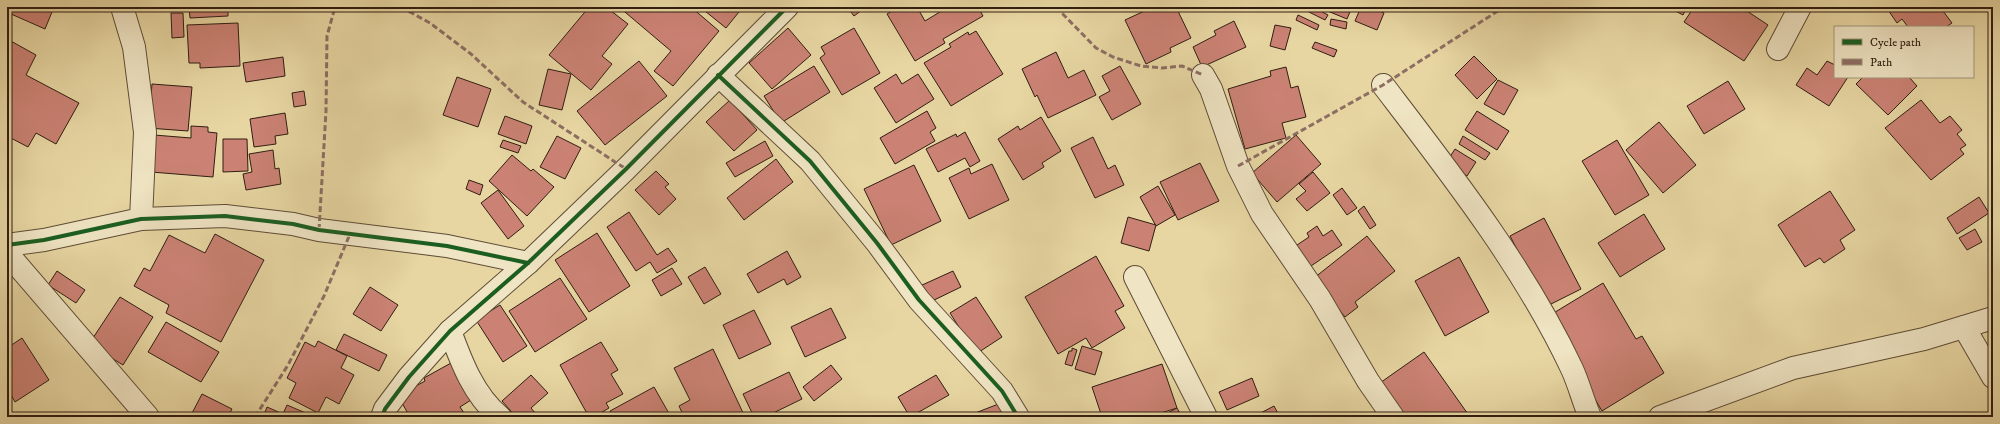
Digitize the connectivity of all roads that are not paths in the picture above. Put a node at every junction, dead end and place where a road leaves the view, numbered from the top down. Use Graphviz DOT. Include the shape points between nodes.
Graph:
graph roads {
  1 [pos="122,7"];
  2 [pos="787,7"];
  3 [pos="1800,7"];
  4 [pos="1778,49"];
  5 [pos="718,75"];
  6 [pos="1202,75"];
  7 [pos="1382,85"];
  8 [pos="141,219"];
  9 [pos="7,244"];
  10 [pos="7,253"];
  11 [pos="528,263"];
  12 [pos="1135,277"];
  13 [pos="1993,318"];
  14 [pos="1964,327"];
  15 [pos="450,331"];
  16 [pos="1993,377"];
  17 [pos="148,417"];
  18 [pos="382,417"];
  19 [pos="500,417"];
  20 [pos="1018,417"];
  21 [pos="1206,417"];
  22 [pos="1393,417"];
  23 [pos="1590,417"];
  24 [pos="1660,417"];
  1 -- 8 [label="street" via="134,47 145,132"];
  2 -- 5 [label="street"];
  3 -- 4 [label="street"];
  5 -- 11 [label="street" via="626,170"];
  5 -- 20 [label="street" via="810,161 919,300 1002,392"];
  6 -- 22 [label="street" via="1211,89 1238,166 1262,214 1320,298 1368,381"];
  7 -- 23 [label="street" via="1461,187 1536,302 1572,370"];
  8 -- 9 [label="street" via="44,240"];
  8 -- 11 [label="street" via="225,216 446,246"];
  10 -- 17 [label="street"];
  11 -- 15 [label="street"];
  12 -- 21 [label="street"];
  13 -- 14 [label="street"];
  14 -- 16 [label="street"];
  14 -- 24 [label="street" via="1924,339 1793,368"];
  15 -- 18 [label="street" via="409,377"];
  15 -- 19 [label="street" via="472,382 489,408"];
}
